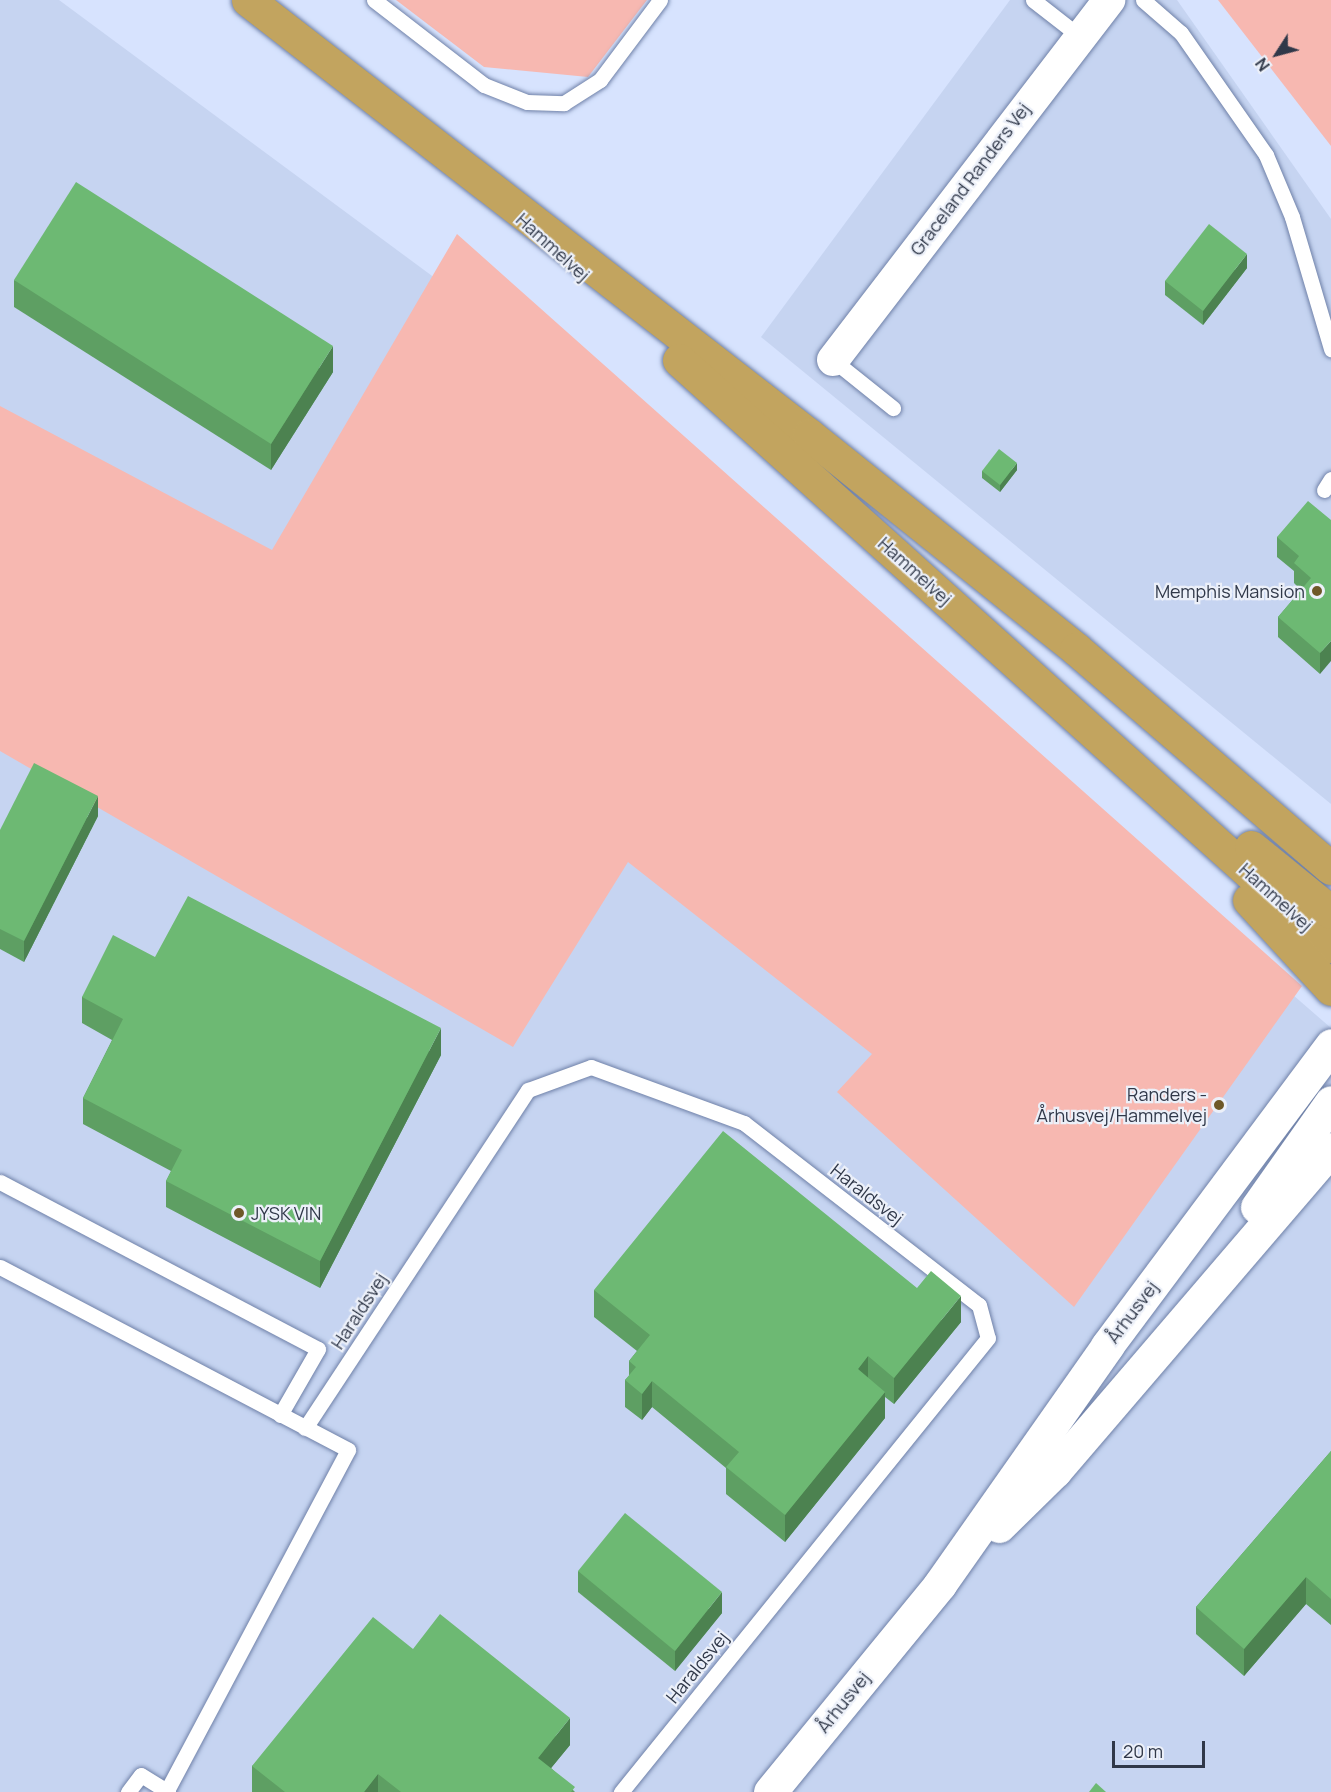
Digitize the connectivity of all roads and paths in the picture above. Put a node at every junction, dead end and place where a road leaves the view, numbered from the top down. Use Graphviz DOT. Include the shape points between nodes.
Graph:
graph roads {
  1 [pos="248,0"];
  2 [pos="374,0"];
  3 [pos="660,0"];
  4 [pos="1033,0"];
  5 [pos="1109,0"];
  6 [pos="1143,0"];
  7 [pos="1079,36"];
  8 [pos="497,197"];
  9 [pos="1331,349"];
  10 [pos="833,360"];
  11 [pos="893,408"];
  12 [pos="961,612"];
  13 [pos="1331,868"];
  14 [pos="1331,912"];
  15 [pos="1331,946"];
  16 [pos="1331,989"];
  17 [pos="1331,1045"];
  18 [pos="1331,1102"];
  19 [pos="1331,1149"];
  20 [pos="0,1182"];
  21 [pos="0,1267"];
  22 [pos="1161,1347"];
  23 [pos="280,1415"];
  24 [pos="305,1428"];
  25 [pos="940,1584"];
  26 [pos="128,1792"];
  27 [pos="167,1792"];
  28 [pos="621,1792"];
  29 [pos="770,1792"];
  1 -- 8 [label="highway, Hammelvej"];
  2 -- 3 [label="lane" via="484,85 527,102 564,103 600,80"];
  4 -- 7 [label="lane"];
  5 -- 7 [label="street, Graceland Randers Vej"];
  6 -- 9 [label="lane" via="1181,33 1266,155 1292,217"];
  7 -- 10 [label="street, Graceland Randers Vej"];
  8 -- 12 [label="highway, Hammelvej"];
  8 -- 13 [label="highway, Hammelvej" via="809,435 1076,649"];
  10 -- 11 [label="lane"];
  12 -- 14 [label="highway"];
  12 -- 15 [label="highway, Hammelvej"];
  12 -- 16 [label="highway" via="1295,947"];
  17 -- 25 [label="main road, Århusvej" via="1107,1346"];
  18 -- 22 [label="main road"];
  19 -- 22 [label="main road, Århusvej"];
  20 -- 23 [label="lane, Haraldsvej" via="318,1348"];
  21 -- 23 [label="lane"];
  22 -- 25 [label="main road, Århusvej" via="1055,1471"];
  23 -- 24 [label="lane"];
  24 -- 27 [label="lane" via="348,1450"];
  24 -- 28 [label="lane, Haraldsvej" via="528,1090 591,1067 744,1123 979,1305 988,1338"];
  25 -- 29 [label="main road, Århusvej"];
  26 -- 27 [label="lane" via="141,1775"];
}
